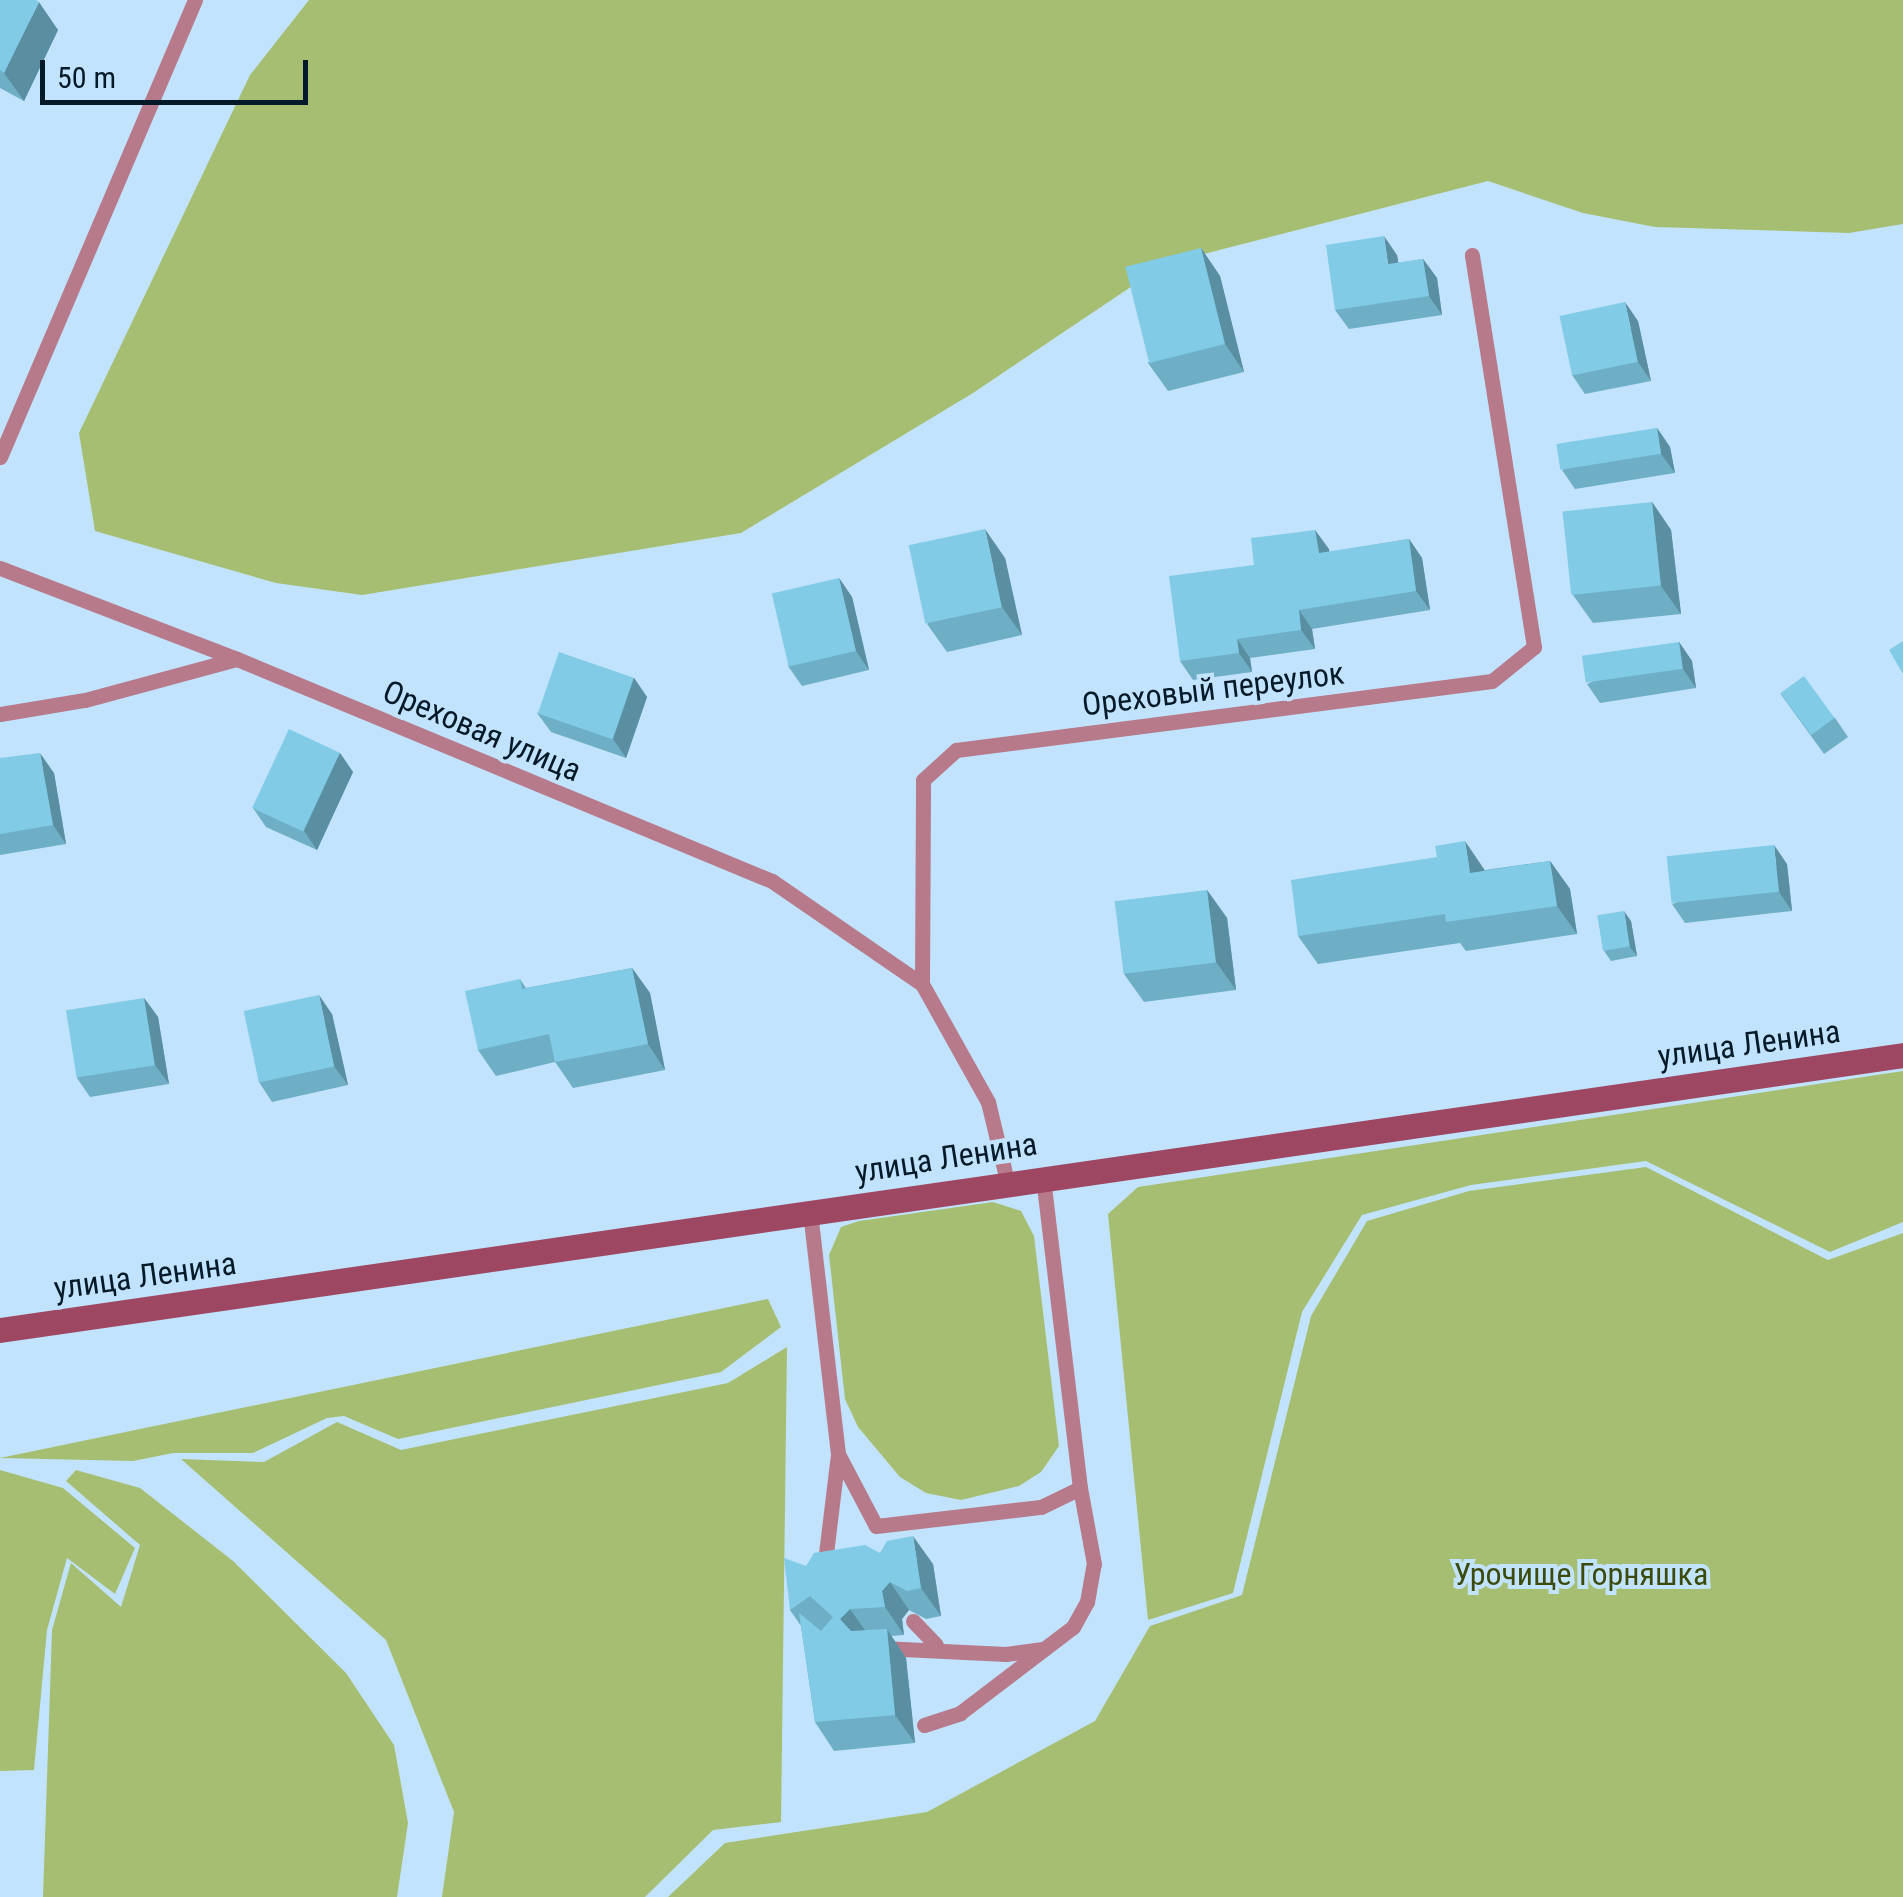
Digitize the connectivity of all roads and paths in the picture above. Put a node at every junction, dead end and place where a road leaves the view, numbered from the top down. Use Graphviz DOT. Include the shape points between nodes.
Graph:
graph roads {
  1 [pos="194,0"];
  2 [pos="1472,255"];
  3 [pos="0,457"];
  4 [pos="0,568"];
  5 [pos="236,658"];
  6 [pos="0,714"];
  7 [pos="922,984"];
  8 [pos="1903,1055"];
  9 [pos="1043,1176"];
  10 [pos="1007,1181"];
  11 [pos="810,1212"];
  12 [pos="0,1330"];
  13 [pos="838,1454"];
  14 [pos="1080,1488"];
  15 [pos="822,1584"];
  16 [pos="913,1621"];
  17 [pos="936,1646"];
  18 [pos="871,1648"];
  19 [pos="1047,1648"];
  20 [pos="924,1725"];
  1 -- 3 [label="lane"];
  2 -- 7 [label="lane, Ореховый переулок" via="1534,647 1492,681 956,750 923,780"];
  4 -- 5 [label="lane, Ореховая улица"];
  5 -- 6 [label="lane" via="85,700"];
  5 -- 7 [label="lane, Ореховая улица" via="772,880"];
  7 -- 10 [label="lane, Ореховый переулок" via="988,1102"];
  8 -- 9 [label="main road, улица Ленина"];
  9 -- 10 [label="main road, улица Ленина"];
  9 -- 14 [label="lane"];
  10 -- 11 [label="main road, улица Ленина"];
  11 -- 12 [label="main road, улица Ленина"];
  11 -- 13 [label="lane"];
  13 -- 14 [label="lane" via="879,1533 1040,1507"];
  13 -- 15 [label="lane"];
  14 -- 19 [label="lane" via="1094,1564 1087,1602 1073,1627"];
  16 -- 17 [label="lane"];
  17 -- 18 [label="lane"];
  17 -- 19 [label="lane" via="1006,1654"];
  19 -- 20 [label="lane" via="960,1713"];
}
